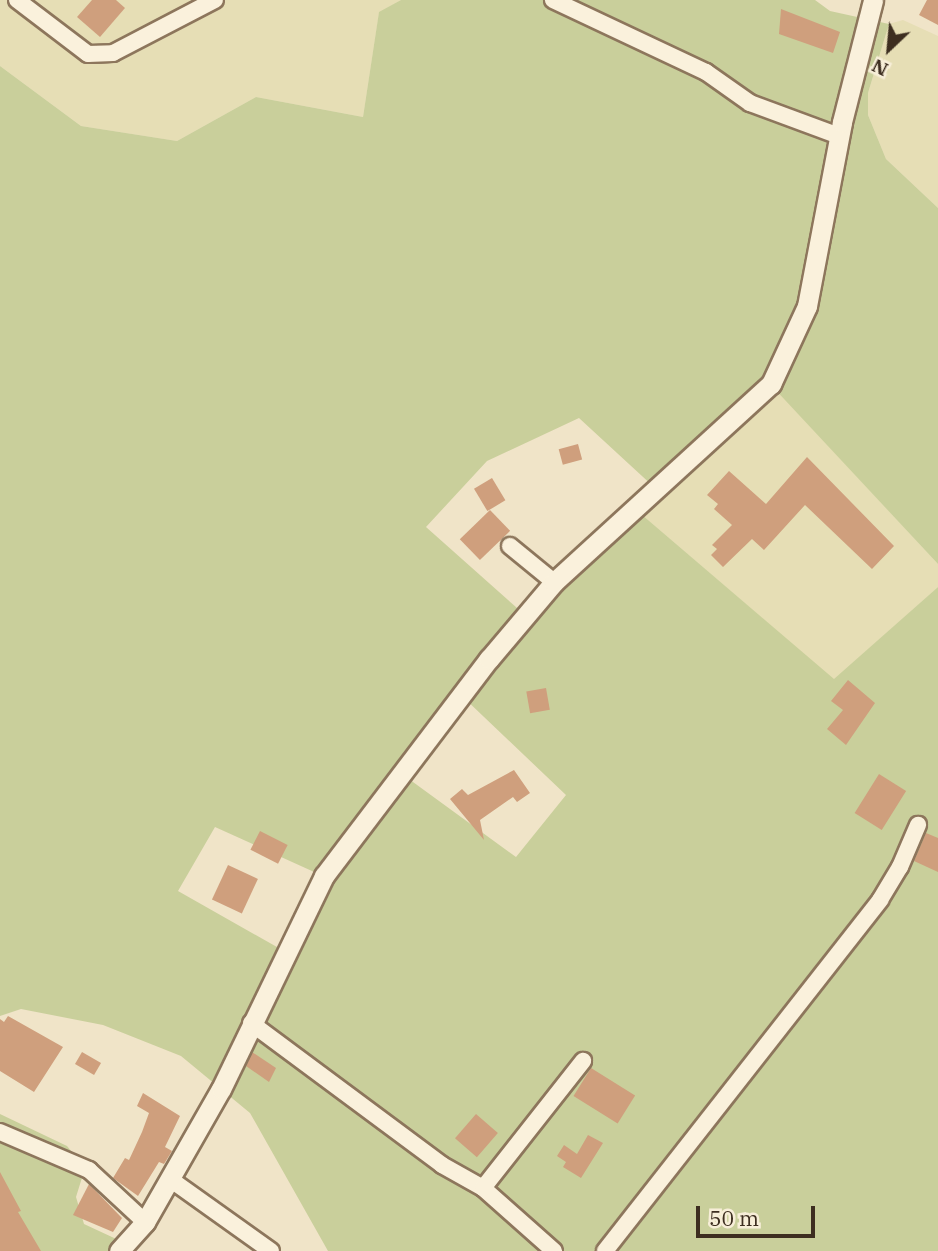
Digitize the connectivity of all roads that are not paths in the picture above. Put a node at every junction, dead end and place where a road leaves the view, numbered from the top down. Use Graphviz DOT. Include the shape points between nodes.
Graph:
graph roads {
  1 [pos="17,0"];
  2 [pos="215,0"];
  3 [pos="553,0"];
  4 [pos="873,0"];
  5 [pos="839,136"];
  6 [pos="510,546"];
  7 [pos="554,582"];
  8 [pos="918,825"];
  9 [pos="251,1023"];
  10 [pos="583,1061"];
  11 [pos="0,1132"];
  12 [pos="170,1179"];
  13 [pos="483,1188"];
  14 [pos="145,1222"];
  15 [pos="119,1251"];
  16 [pos="271,1251"];
  17 [pos="554,1251"];
  18 [pos="605,1251"];
  1 -- 2 [label="street" via="88,54 113,53"];
  3 -- 5 [label="street" via="706,72 750,103"];
  4 -- 5 [label="street"];
  5 -- 7 [label="street" via="807,306 771,384"];
  6 -- 7 [label="street"];
  7 -- 9 [label="street" via="489,659 324,876"];
  8 -- 18 [label="street" via="880,900"];
  9 -- 12 [label="street"];
  9 -- 13 [label="street" via="442,1164"];
  10 -- 13 [label="street"];
  11 -- 14 [label="street" via="89,1170"];
  12 -- 14 [label="street"];
  12 -- 16 [label="street"];
  13 -- 17 [label="street"];
  14 -- 15 [label="street"];
}
